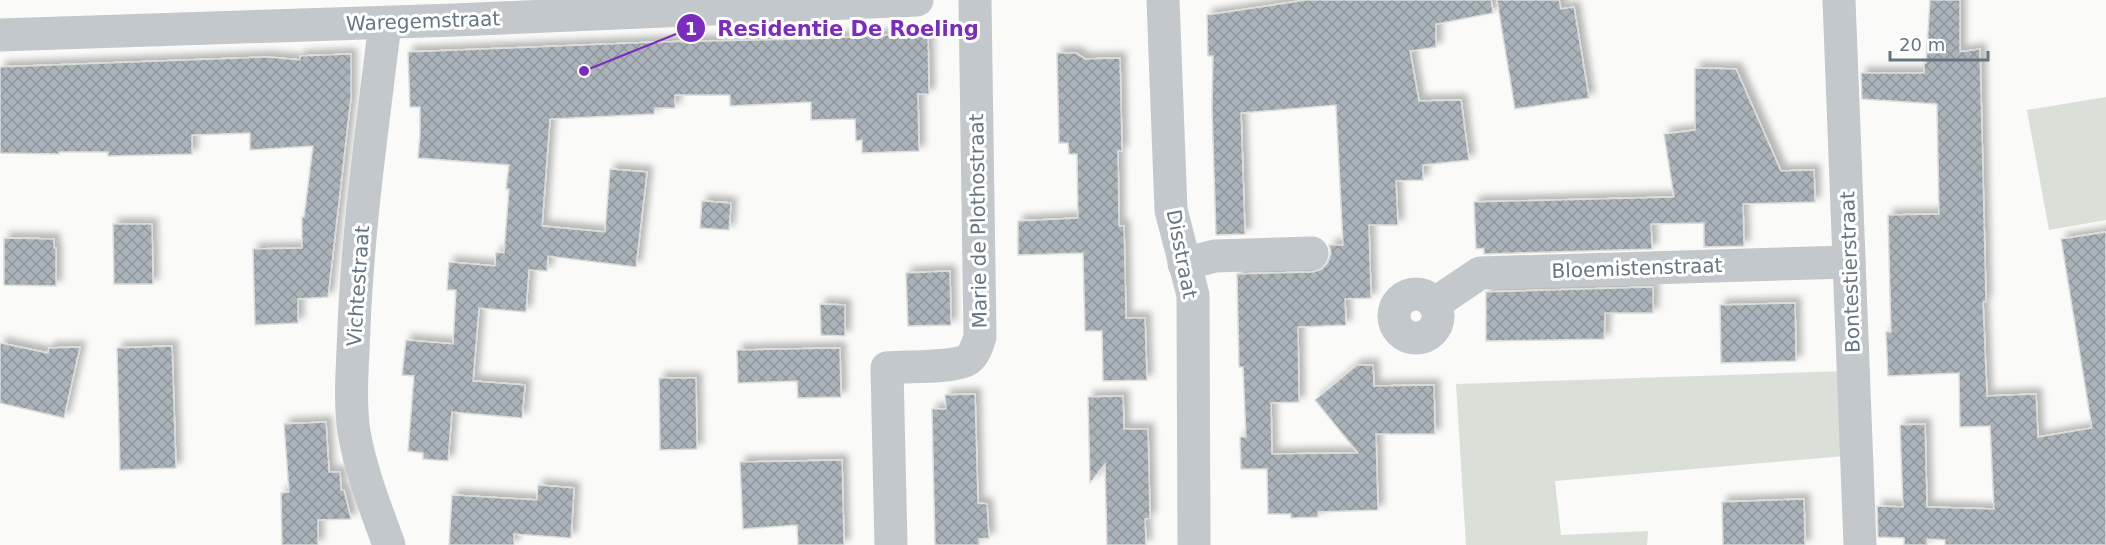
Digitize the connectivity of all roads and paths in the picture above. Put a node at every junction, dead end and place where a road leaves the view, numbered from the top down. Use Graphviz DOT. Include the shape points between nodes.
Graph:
graph roads {
  1 [pos="917,0"];
  2 [pos="975,0"];
  3 [pos="1163,0"];
  4 [pos="1839,0"];
  5 [pos="526,8"];
  6 [pos="385,23"];
  7 [pos="0,35"];
  8 [pos="1312,253"];
  9 [pos="1850,262"];
  10 [pos="1184,264"];
  11 [pos="1434,304"];
  12 [pos="389,545"];
  13 [pos="891,545"];
  14 [pos="1194,545"];
  15 [pos="1860,545"];
  1 -- 5 [label="street, Waregemstraat"];
  2 -- 13 [label="street, Marie de Plothostraat" via="980,337 966,361 887,368"];
  3 -- 10 [label="street, Disstraat" via="1171,210"];
  4 -- 9 [label="street, Bontestierstraat"];
  5 -- 6 [label="street, Waregemstraat"];
  6 -- 7 [label="street, Waregemstraat"];
  6 -- 12 [label="street, Vichtestraat" via="364,202 352,380 354,432"];
  8 -- 10 [label="street" via="1215,256"];
  9 -- 11 [label="street, Bloemistenstraat" via="1479,273"];
  9 -- 15 [label="street, Bontestierstraat"];
  10 -- 14 [label="street, Disstraat" via="1193,295"];
}
